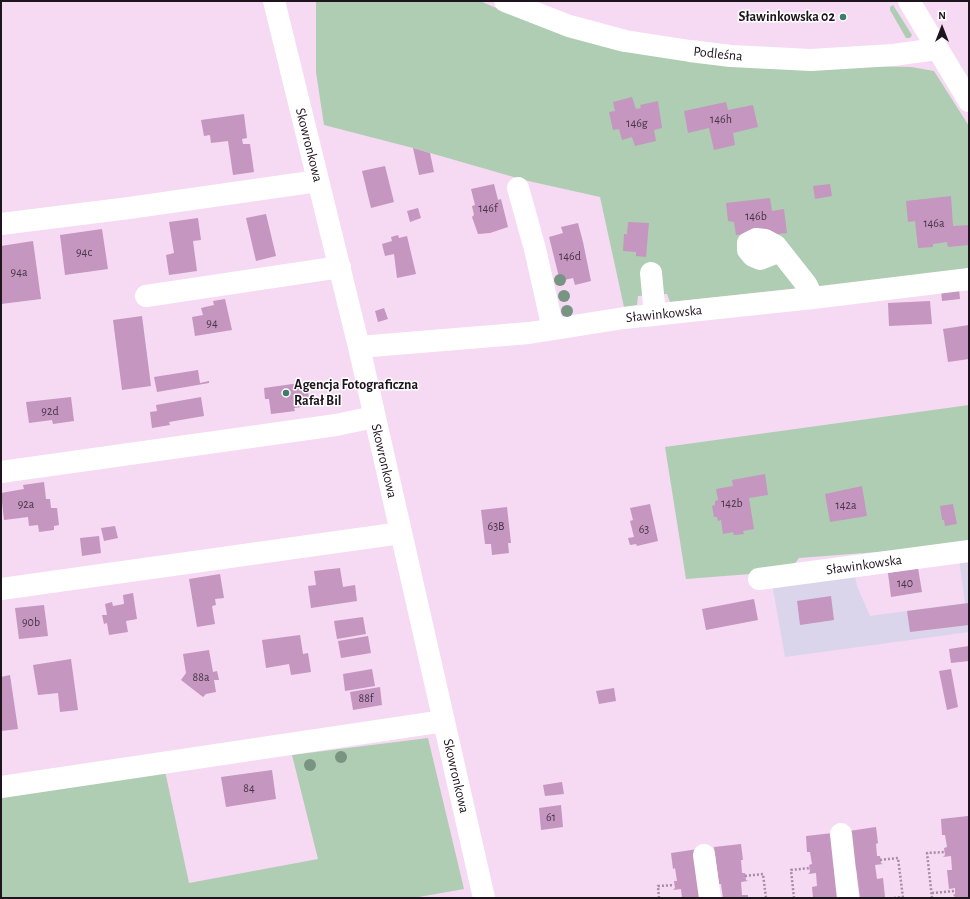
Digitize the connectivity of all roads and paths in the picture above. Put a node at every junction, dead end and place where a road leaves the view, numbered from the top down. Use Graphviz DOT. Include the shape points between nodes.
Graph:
graph roads {
  1 [pos="274,1"];
  2 [pos="505,1"];
  3 [pos="909,1"];
  4 [pos="937,49"];
  5 [pos="969,101"];
  6 [pos="318,181"];
  7 [pos="518,188"];
  8 [pos="1,224"];
  9 [pos="780,251"];
  10 [pos="340,267"];
  11 [pos="651,273"];
  12 [pos="969,279"];
  13 [pos="146,296"];
  14 [pos="813,298"];
  15 [pos="655,315"];
  16 [pos="553,329"];
  17 [pos="359,347"];
  18 [pos="374,417"];
  19 [pos="1,472"];
  20 [pos="401,533"];
  21 [pos="969,551"];
  22 [pos="759,579"];
  23 [pos="1,589"];
  24 [pos="444,721"];
  25 [pos="1,788"];
  26 [pos="841,834"];
  27 [pos="944,852"];
  28 [pos="704,855"];
  29 [pos="880,860"];
  30 [pos="810,868"];
  31 [pos="745,876"];
  32 [pos="674,885"];
  33 [pos="955,891"];
  34 [pos="932,893"];
  35 [pos="483,898"];
  36 [pos="659,898"];
  37 [pos="710,898"];
  38 [pos="766,898"];
  39 [pos="794,898"];
  40 [pos="848,898"];
  41 [pos="894,898"];
  42 [pos="903,898"];
  43 [pos="932,898"];
  1 -- 6 [label="street, Skowronkowa"];
  2 -- 4 [label="street, Podleśna" via="569,26 625,41 731,56 811,60 893,55"];
  3 -- 4 [label="street"];
  4 -- 5 [label="street"];
  6 -- 8 [label="street"];
  6 -- 10 [label="street, Skowronkowa"];
  7 -- 16 [label="street"];
  9 -- 14 [label="street" via="806,284"];
  10 -- 13 [label="street"];
  10 -- 17 [label="street, Skowronkowa"];
  11 -- 15 [label="street"];
  12 -- 14 [label="street, Sławinkowska"];
  14 -- 15 [label="street, Sławinkowska"];
  15 -- 16 [label="street, Sławinkowska"];
  16 -- 17 [label="street, Sławinkowska"];
  17 -- 18 [label="street, Skowronkowa"];
  18 -- 19 [label="street" via="336,425"];
  18 -- 20 [label="street, Skowronkowa"];
  20 -- 23 [label="street"];
  20 -- 24 [label="street, Skowronkowa"];
  21 -- 22 [label="street, Sławinkowska"];
  24 -- 25 [label="street"];
  24 -- 35 [label="street, Skowronkowa"];
  26 -- 40 [label="street"];
  27 -- 34 [label="path" via="927,853"];
  28 -- 37 [label="street"];
  29 -- 42 [label="path" via="898,858"];
  30 -- 39 [label="path" via="791,870"];
  31 -- 38 [label="path" via="763,874"];
  32 -- 36 [label="path" via="658,886"];
  33 -- 34 [label="path"];
  34 -- 43 [label="path"];
  41 -- 42 [label="path"];
}
